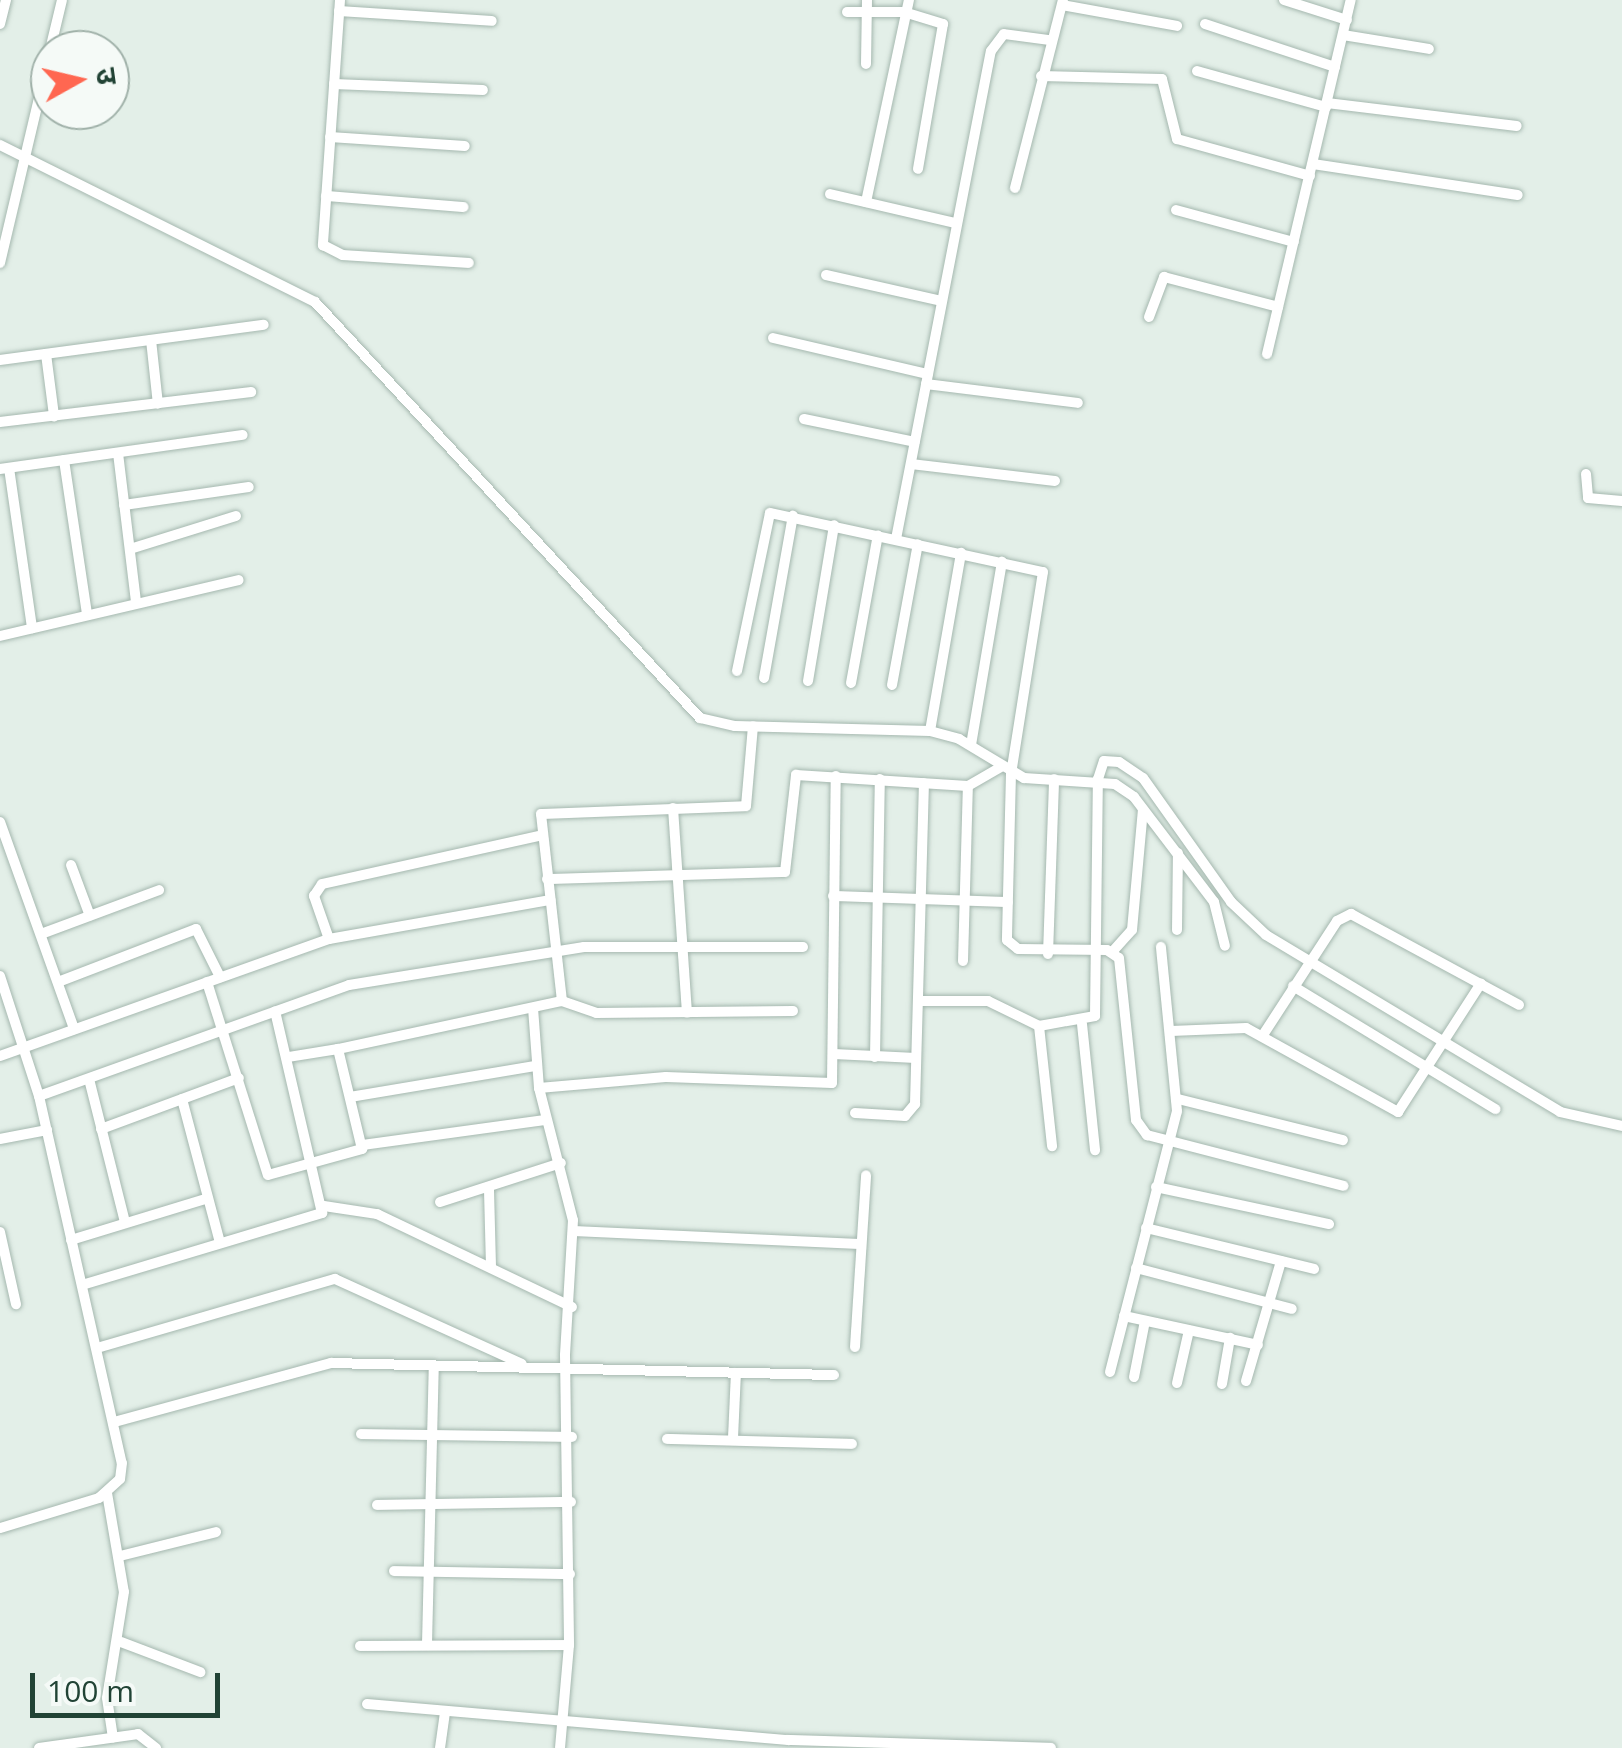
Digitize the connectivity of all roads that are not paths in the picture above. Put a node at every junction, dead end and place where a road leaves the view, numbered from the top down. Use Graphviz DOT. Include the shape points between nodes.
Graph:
graph roads {
  1 [pos="6,0"];
  2 [pos="62,0"];
  3 [pos="909,0"];
  4 [pos="1284,0"];
  5 [pos="1352,0"];
  6 [pos="1063,2"];
  7 [pos="867,5"];
  8 [pos="340,6"];
  9 [pos="847,12"];
  10 [pos="904,12"];
  11 [pos="1347,20"];
  12 [pos="492,21"];
  13 [pos="0,24"];
  14 [pos="1205,24"];
  15 [pos="1177,26"];
  16 [pos="55,30"];
  17 [pos="1343,35"];
  18 [pos="1049,40"];
  19 [pos="1429,49"];
  20 [pos="866,64"];
  21 [pos="1335,67"];
  22 [pos="1197,71"];
  23 [pos="1041,76"];
  24 [pos="334,84"];
  25 [pos="483,90"];
  26 [pos="1327,105"];
  27 [pos="1518,126"];
  28 [pos="32,130"];
  29 [pos="330,137"];
  30 [pos="0,145"];
  31 [pos="465,146"];
  32 [pos="26,154"];
  33 [pos="918,168"];
  34 [pos="1312,170"];
  35 [pos="1015,188"];
  36 [pos="830,194"];
  37 [pos="1518,195"];
  38 [pos="326,196"];
  39 [pos="866,202"];
  40 [pos="464,207"];
  41 [pos="1176,210"];
  42 [pos="956,223"];
  43 [pos="1294,242"];
  44 [pos="469,262"];
  45 [pos="0,263"];
  46 [pos="826,275"];
  47 [pos="942,301"];
  48 [pos="1278,307"];
  49 [pos="1149,316"];
  50 [pos="264,324"];
  51 [pos="773,338"];
  52 [pos="150,340"];
  53 [pos="46,354"];
  54 [pos="1267,354"];
  55 [pos="0,360"];
  56 [pos="927,379"];
  57 [pos="251,392"];
  58 [pos="1078,403"];
  59 [pos="158,404"];
  60 [pos="54,416"];
  61 [pos="804,419"];
  62 [pos="0,422"];
  63 [pos="242,435"];
  64 [pos="915,442"];
  65 [pos="118,453"];
  66 [pos="64,460"];
  67 [pos="910,464"];
  68 [pos="4,468"];
  69 [pos="1586,474"];
  70 [pos="1055,481"];
  71 [pos="248,487"];
  72 [pos="1622,502"];
  73 [pos="124,505"];
  74 [pos="236,516"];
  75 [pos="793,516"];
  76 [pos="834,525"];
  77 [pos="878,535"];
  78 [pos="896,540"];
  79 [pos="918,544"];
  80 [pos="130,550"];
  81 [pos="961,554"];
  82 [pos="1002,562"];
  83 [pos="238,580"];
  84 [pos="136,602"];
  85 [pos="87,614"];
  86 [pos="32,628"];
  87 [pos="0,636"];
  88 [pos="737,671"];
  89 [pos="764,678"];
  90 [pos="808,681"];
  91 [pos="850,683"];
  92 [pos="892,685"];
  93 [pos="752,726"];
  94 [pos="930,732"];
  95 [pos="972,745"];
  96 [pos="1006,770"];
  97 [pos="836,776"];
  98 [pos="1098,778"];
  99 [pos="880,779"];
  100 [pos="1054,779"];
  101 [pos="924,783"];
  102 [pos="968,786"];
  103 [pos="673,808"];
  104 [pos="1143,808"];
  105 [pos="0,822"];
  106 [pos="540,836"];
  107 [pos="1178,853"];
  108 [pos="72,865"];
  109 [pos="677,875"];
  110 [pos="547,879"];
  111 [pos="159,890"];
  112 [pos="833,896"];
  113 [pos="877,898"];
  114 [pos="920,899"];
  115 [pos="551,900"];
  116 [pos="964,901"];
  117 [pos="1008,902"];
  118 [pos="90,916"];
  119 [pos="1176,930"];
  120 [pos="41,934"];
  121 [pos="328,940"];
  122 [pos="1225,946"];
  123 [pos="683,947"];
  124 [pos="803,947"];
  125 [pos="1160,947"];
  126 [pos="558,950"];
  127 [pos="1113,951"];
  128 [pos="1092,952"];
  129 [pos="1048,954"];
  130 [pos="963,961"];
  131 [pos="1310,961"];
  132 [pos="0,976"];
  133 [pos="220,977"];
  134 [pos="58,982"];
  135 [pos="207,982"];
  136 [pos="1480,984"];
  137 [pos="1294,986"];
  138 [pos="919,1000"];
  139 [pos="562,1001"];
  140 [pos="1519,1005"];
  141 [pos="533,1008"];
  142 [pos="275,1011"];
  143 [pos="687,1012"];
  144 [pos="793,1012"];
  145 [pos="1082,1024"];
  146 [pos="1039,1026"];
  147 [pos="74,1029"];
  148 [pos="223,1030"];
  149 [pos="1171,1031"];
  150 [pos="1263,1035"];
  151 [pos="1444,1042"];
  152 [pos="26,1046"];
  153 [pos="338,1049"];
  154 [pos="834,1054"];
  155 [pos="0,1056"];
  156 [pos="288,1057"];
  157 [pos="875,1057"];
  158 [pos="916,1058"];
  159 [pos="536,1066"];
  160 [pos="1428,1068"];
  161 [pos="239,1078"];
  162 [pos="89,1079"];
  163 [pos="539,1088"];
  164 [pos="39,1096"];
  165 [pos="350,1097"];
  166 [pos="182,1099"];
  167 [pos="1178,1099"];
  168 [pos="1495,1109"];
  169 [pos="855,1112"];
  170 [pos="546,1120"];
  171 [pos="1622,1126"];
  172 [pos="47,1130"];
  173 [pos="101,1130"];
  174 [pos="0,1140"];
  175 [pos="1343,1140"];
  176 [pos="1167,1144"];
  177 [pos="362,1145"];
  178 [pos="1052,1146"];
  179 [pos="1095,1150"];
  180 [pos="561,1163"];
  181 [pos="314,1165"];
  182 [pos="866,1174"];
  183 [pos="1344,1186"];
  184 [pos="1156,1187"];
  185 [pos="488,1190"];
  186 [pos="208,1198"];
  187 [pos="440,1202"];
  188 [pos="324,1206"];
  189 [pos="124,1222"];
  190 [pos="1329,1224"];
  191 [pos="1146,1228"];
  192 [pos="0,1232"];
  193 [pos="573,1232"];
  194 [pos="72,1240"];
  195 [pos="220,1242"];
  196 [pos="860,1244"];
  197 [pos="1282,1261"];
  198 [pos="491,1268"];
  199 [pos="1136,1268"];
  200 [pos="1314,1269"];
  201 [pos="82,1286"];
  202 [pos="16,1304"];
  203 [pos="1270,1304"];
  204 [pos="1292,1309"];
  205 [pos="571,1313"];
  206 [pos="1124,1316"];
  207 [pos="1146,1321"];
  208 [pos="1189,1330"];
  209 [pos="1230,1338"];
  210 [pos="1258,1345"];
  211 [pos="855,1347"];
  212 [pos="97,1348"];
  213 [pos="434,1366"];
  214 [pos="527,1367"];
  215 [pos="567,1368"];
  216 [pos="736,1372"];
  217 [pos="1110,1372"];
  218 [pos="834,1376"];
  219 [pos="1134,1377"];
  220 [pos="1246,1382"];
  221 [pos="1176,1383"];
  222 [pos="1222,1384"];
  223 [pos="114,1422"];
  224 [pos="360,1434"];
  225 [pos="432,1435"];
  226 [pos="572,1437"];
  227 [pos="733,1438"];
  228 [pos="667,1439"];
  229 [pos="852,1444"];
  230 [pos="107,1493"];
  231 [pos="571,1502"];
  232 [pos="430,1504"];
  233 [pos="377,1505"];
  234 [pos="0,1528"];
  235 [pos="216,1532"];
  236 [pos="120,1556"];
  237 [pos="394,1572"];
  238 [pos="428,1572"];
  239 [pos="570,1574"];
  240 [pos="121,1642"];
  241 [pos="427,1644"];
  242 [pos="569,1645"];
  243 [pos="360,1646"];
  244 [pos="200,1672"];
  245 [pos="367,1704"];
  246 [pos="445,1711"];
  247 [pos="562,1722"];
  248 [pos="113,1738"];
  249 [pos="750,1743"];
  250 [pos="788,1744"];
  251 [pos="1013,1747"];
  252 [pos="39,1748"];
  253 [pos="156,1748"];
  254 [pos="440,1748"];
  255 [pos="560,1748"];
  256 [pos="1051,1748"];
  1 -- 13 [label="street"];
  2 -- 16 [label="street"];
  3 -- 10 [label="street"];
  4 -- 11 [label="street"];
  5 -- 11 [label="street"];
  6 -- 15 [label="street"];
  6 -- 18 [label="street"];
  7 -- 9 [label="street"];
  7 -- 10 [label="street"];
  7 -- 20 [label="street"];
  8 -- 12 [label="street"];
  8 -- 24 [label="street"];
  10 -- 33 [label="street" via="943,24"];
  10 -- 39 [label="street"];
  11 -- 17 [label="street"];
  14 -- 21 [label="street"];
  17 -- 19 [label="street"];
  17 -- 21 [label="street"];
  18 -- 23 [label="street"];
  18 -- 42 [label="street" via="996,38"];
  21 -- 26 [label="street"];
  22 -- 26 [label="street"];
  23 -- 34 [label="street" via="1162,78 1177,138"];
  23 -- 35 [label="street"];
  24 -- 25 [label="street"];
  24 -- 29 [label="street"];
  26 -- 27 [label="street"];
  26 -- 34 [label="street"];
  28 -- 32 [label="street"];
  29 -- 31 [label="street"];
  29 -- 38 [label="street"];
  30 -- 32 [label="street"];
  32 -- 45 [label="street"];
  32 -- 93 [label="street" via="315,302 690,710 716,723"];
  34 -- 37 [label="street"];
  34 -- 43 [label="street"];
  36 -- 39 [label="street"];
  38 -- 40 [label="street"];
  38 -- 44 [label="street" via="323,244 333,254"];
  39 -- 42 [label="street"];
  41 -- 43 [label="street"];
  42 -- 47 [label="street"];
  43 -- 48 [label="street"];
  46 -- 47 [label="street"];
  47 -- 56 [label="street"];
  48 -- 49 [label="street" via="1164,277"];
  48 -- 54 [label="street"];
  50 -- 52 [label="street"];
  51 -- 56 [label="street"];
  52 -- 53 [label="street"];
  52 -- 59 [label="street"];
  53 -- 55 [label="street"];
  53 -- 60 [label="street"];
  56 -- 58 [label="street"];
  56 -- 64 [label="street"];
  57 -- 59 [label="street"];
  59 -- 60 [label="street"];
  60 -- 62 [label="street"];
  61 -- 64 [label="street"];
  63 -- 65 [label="street"];
  64 -- 67 [label="street"];
  65 -- 66 [label="street"];
  65 -- 73 [label="street"];
  66 -- 68 [label="street"];
  66 -- 85 [label="street"];
  67 -- 70 [label="street"];
  67 -- 78 [label="street"];
  68 -- 86 [label="street"];
  69 -- 72 [label="street" via="1588,498"];
  71 -- 73 [label="street"];
  73 -- 80 [label="street"];
  74 -- 80 [label="street"];
  75 -- 76 [label="street"];
  75 -- 88 [label="street" via="766,516"];
  75 -- 89 [label="street"];
  76 -- 77 [label="street"];
  76 -- 90 [label="street"];
  77 -- 78 [label="street"];
  77 -- 91 [label="street"];
  78 -- 79 [label="street"];
  79 -- 81 [label="street"];
  79 -- 92 [label="street"];
  80 -- 84 [label="street"];
  81 -- 82 [label="street"];
  81 -- 94 [label="street"];
  82 -- 95 [label="street"];
  82 -- 96 [label="street" via="1045,575"];
  83 -- 84 [label="street"];
  84 -- 85 [label="street"];
  85 -- 86 [label="street"];
  86 -- 87 [label="street"];
  93 -- 94 [label="street"];
  93 -- 103 [label="street" via="750,803"];
  94 -- 95 [label="street"];
  95 -- 96 [label="street"];
  96 -- 100 [label="street"];
  96 -- 102 [label="street"];
  96 -- 117 [label="street"];
  97 -- 99 [label="street"];
  97 -- 109 [label="street" via="803,774 792,782 790,870"];
  97 -- 112 [label="street"];
  98 -- 100 [label="street"];
  98 -- 104 [label="street"];
  98 -- 128 [label="street"];
  98 -- 131 [label="street" via="1109,761 1143,778 1230,902"];
  99 -- 101 [label="street"];
  99 -- 113 [label="street"];
  100 -- 129 [label="street"];
  101 -- 102 [label="street"];
  101 -- 114 [label="street"];
  102 -- 116 [label="street"];
  103 -- 106 [label="street" via="549,811 538,819"];
  103 -- 109 [label="street"];
  104 -- 107 [label="street"];
  104 -- 127 [label="street" via="1132,930"];
  105 -- 120 [label="street"];
  106 -- 110 [label="street"];
  106 -- 121 [label="street" via="322,884 314,896"];
  107 -- 119 [label="street"];
  107 -- 122 [label="street" via="1214,902"];
  108 -- 118 [label="street"];
  109 -- 110 [label="street"];
  109 -- 123 [label="street"];
  110 -- 115 [label="street"];
  111 -- 118 [label="street"];
  112 -- 113 [label="street"];
  112 -- 154 [label="street"];
  113 -- 114 [label="street"];
  113 -- 157 [label="street"];
  114 -- 116 [label="street"];
  114 -- 138 [label="street"];
  115 -- 121 [label="street"];
  115 -- 126 [label="street"];
  116 -- 117 [label="street"];
  116 -- 130 [label="street"];
  117 -- 129 [label="street" via="1011,946"];
  118 -- 120 [label="street"];
  120 -- 134 [label="street"];
  121 -- 133 [label="street"];
  123 -- 124 [label="street"];
  123 -- 126 [label="street"];
  123 -- 143 [label="street"];
  125 -- 149 [label="street"];
  126 -- 139 [label="street"];
  126 -- 142 [label="street" via="349,985"];
  127 -- 128 [label="street"];
  127 -- 176 [label="street" via="1136,1120"];
  128 -- 129 [label="street"];
  128 -- 145 [label="street" via="1096,1011"];
  131 -- 136 [label="street" via="1351,914"];
  131 -- 137 [label="street"];
  131 -- 151 [label="street"];
  132 -- 152 [label="street"];
  133 -- 134 [label="street" via="196,929"];
  133 -- 135 [label="street"];
  134 -- 147 [label="street"];
  135 -- 147 [label="street"];
  135 -- 148 [label="street"];
  136 -- 140 [label="street"];
  136 -- 151 [label="street"];
  137 -- 150 [label="street"];
  137 -- 160 [label="street"];
  138 -- 146 [label="street" via="988,1001"];
  138 -- 158 [label="street"];
  139 -- 141 [label="street"];
  139 -- 143 [label="street" via="596,1013"];
  141 -- 153 [label="street" via="415,1026"];
  141 -- 159 [label="street"];
  142 -- 148 [label="street"];
  142 -- 156 [label="street"];
  143 -- 144 [label="street"];
  145 -- 146 [label="street"];
  145 -- 179 [label="street"];
  146 -- 178 [label="street"];
  147 -- 152 [label="street"];
  148 -- 161 [label="street"];
  148 -- 162 [label="street"];
  149 -- 150 [label="street" via="1234,1026"];
  149 -- 167 [label="street"];
  150 -- 160 [label="street" via="1391,1112 1404,1109"];
  151 -- 160 [label="street"];
  151 -- 171 [label="street" via="1577,1120"];
  152 -- 155 [label="street"];
  152 -- 164 [label="street"];
  153 -- 156 [label="street"];
  153 -- 165 [label="street"];
  154 -- 157 [label="street"];
  154 -- 163 [label="street" via="832,1083 820,1088 666,1078"];
  156 -- 181 [label="street"];
  157 -- 158 [label="street"];
  158 -- 169 [label="street" via="910,1114"];
  159 -- 163 [label="street"];
  159 -- 165 [label="street"];
  160 -- 168 [label="street"];
  161 -- 166 [label="street"];
  161 -- 181 [label="street" via="264,1173"];
  162 -- 164 [label="street"];
  162 -- 173 [label="street"];
  163 -- 170 [label="street"];
  164 -- 172 [label="street"];
  165 -- 177 [label="street"];
  166 -- 173 [label="street"];
  166 -- 186 [label="street"];
  167 -- 175 [label="street"];
  167 -- 176 [label="street"];
  170 -- 177 [label="street"];
  170 -- 180 [label="street"];
  172 -- 174 [label="street"];
  172 -- 194 [label="street"];
  173 -- 189 [label="street"];
  176 -- 183 [label="street"];
  176 -- 184 [label="street"];
  177 -- 181 [label="street" via="356,1154"];
  180 -- 185 [label="street"];
  180 -- 193 [label="street"];
  181 -- 188 [label="street"];
  182 -- 196 [label="street"];
  184 -- 190 [label="street"];
  184 -- 191 [label="street"];
  185 -- 187 [label="street"];
  185 -- 198 [label="street"];
  186 -- 189 [label="street"];
  186 -- 195 [label="street"];
  188 -- 195 [label="street" via="317,1216"];
  188 -- 198 [label="street" via="377,1214"];
  189 -- 194 [label="street"];
  191 -- 197 [label="street"];
  191 -- 199 [label="street"];
  192 -- 202 [label="street"];
  193 -- 196 [label="street"];
  193 -- 205 [label="street"];
  194 -- 201 [label="street"];
  195 -- 201 [label="street"];
  196 -- 211 [label="street"];
  197 -- 200 [label="street"];
  197 -- 203 [label="street"];
  198 -- 205 [label="street"];
  199 -- 203 [label="street"];
  199 -- 206 [label="street"];
  201 -- 212 [label="street"];
  203 -- 204 [label="street"];
  203 -- 210 [label="street"];
  205 -- 215 [label="street"];
  206 -- 207 [label="street"];
  206 -- 217 [label="street"];
  207 -- 208 [label="street"];
  207 -- 219 [label="street"];
  208 -- 209 [label="street"];
  208 -- 221 [label="street"];
  209 -- 210 [label="street"];
  209 -- 222 [label="street"];
  210 -- 220 [label="street"];
  212 -- 214 [label="street" via="334,1279"];
  212 -- 223 [label="street"];
  213 -- 214 [label="street"];
  213 -- 223 [label="street" via="307,1366"];
  213 -- 225 [label="street"];
  214 -- 215 [label="street"];
  215 -- 216 [label="street"];
  215 -- 226 [label="street"];
  216 -- 218 [label="street"];
  216 -- 227 [label="street"];
  223 -- 230 [label="street" via="122,1463"];
  224 -- 225 [label="street"];
  225 -- 226 [label="street"];
  225 -- 232 [label="street"];
  226 -- 231 [label="street"];
  227 -- 228 [label="street"];
  227 -- 229 [label="street"];
  230 -- 234 [label="street"];
  230 -- 236 [label="street"];
  231 -- 232 [label="street"];
  231 -- 239 [label="street"];
  232 -- 233 [label="street"];
  232 -- 238 [label="street"];
  235 -- 236 [label="street"];
  236 -- 240 [label="street"];
  237 -- 238 [label="street"];
  238 -- 239 [label="street"];
  238 -- 241 [label="street"];
  239 -- 242 [label="street"];
  240 -- 244 [label="street"];
  240 -- 248 [label="street" via="108,1682"];
  241 -- 242 [label="street"];
  241 -- 243 [label="street"];
  242 -- 247 [label="street"];
  245 -- 246 [label="street"];
  246 -- 247 [label="street"];
  246 -- 254 [label="street"];
  247 -- 249 [label="street"];
  247 -- 255 [label="street"];
  248 -- 252 [label="street"];
  248 -- 253 [label="street" via="149,1736"];
  249 -- 250 [label="street"];
  250 -- 251 [label="street"];
  251 -- 256 [label="street"];
}
